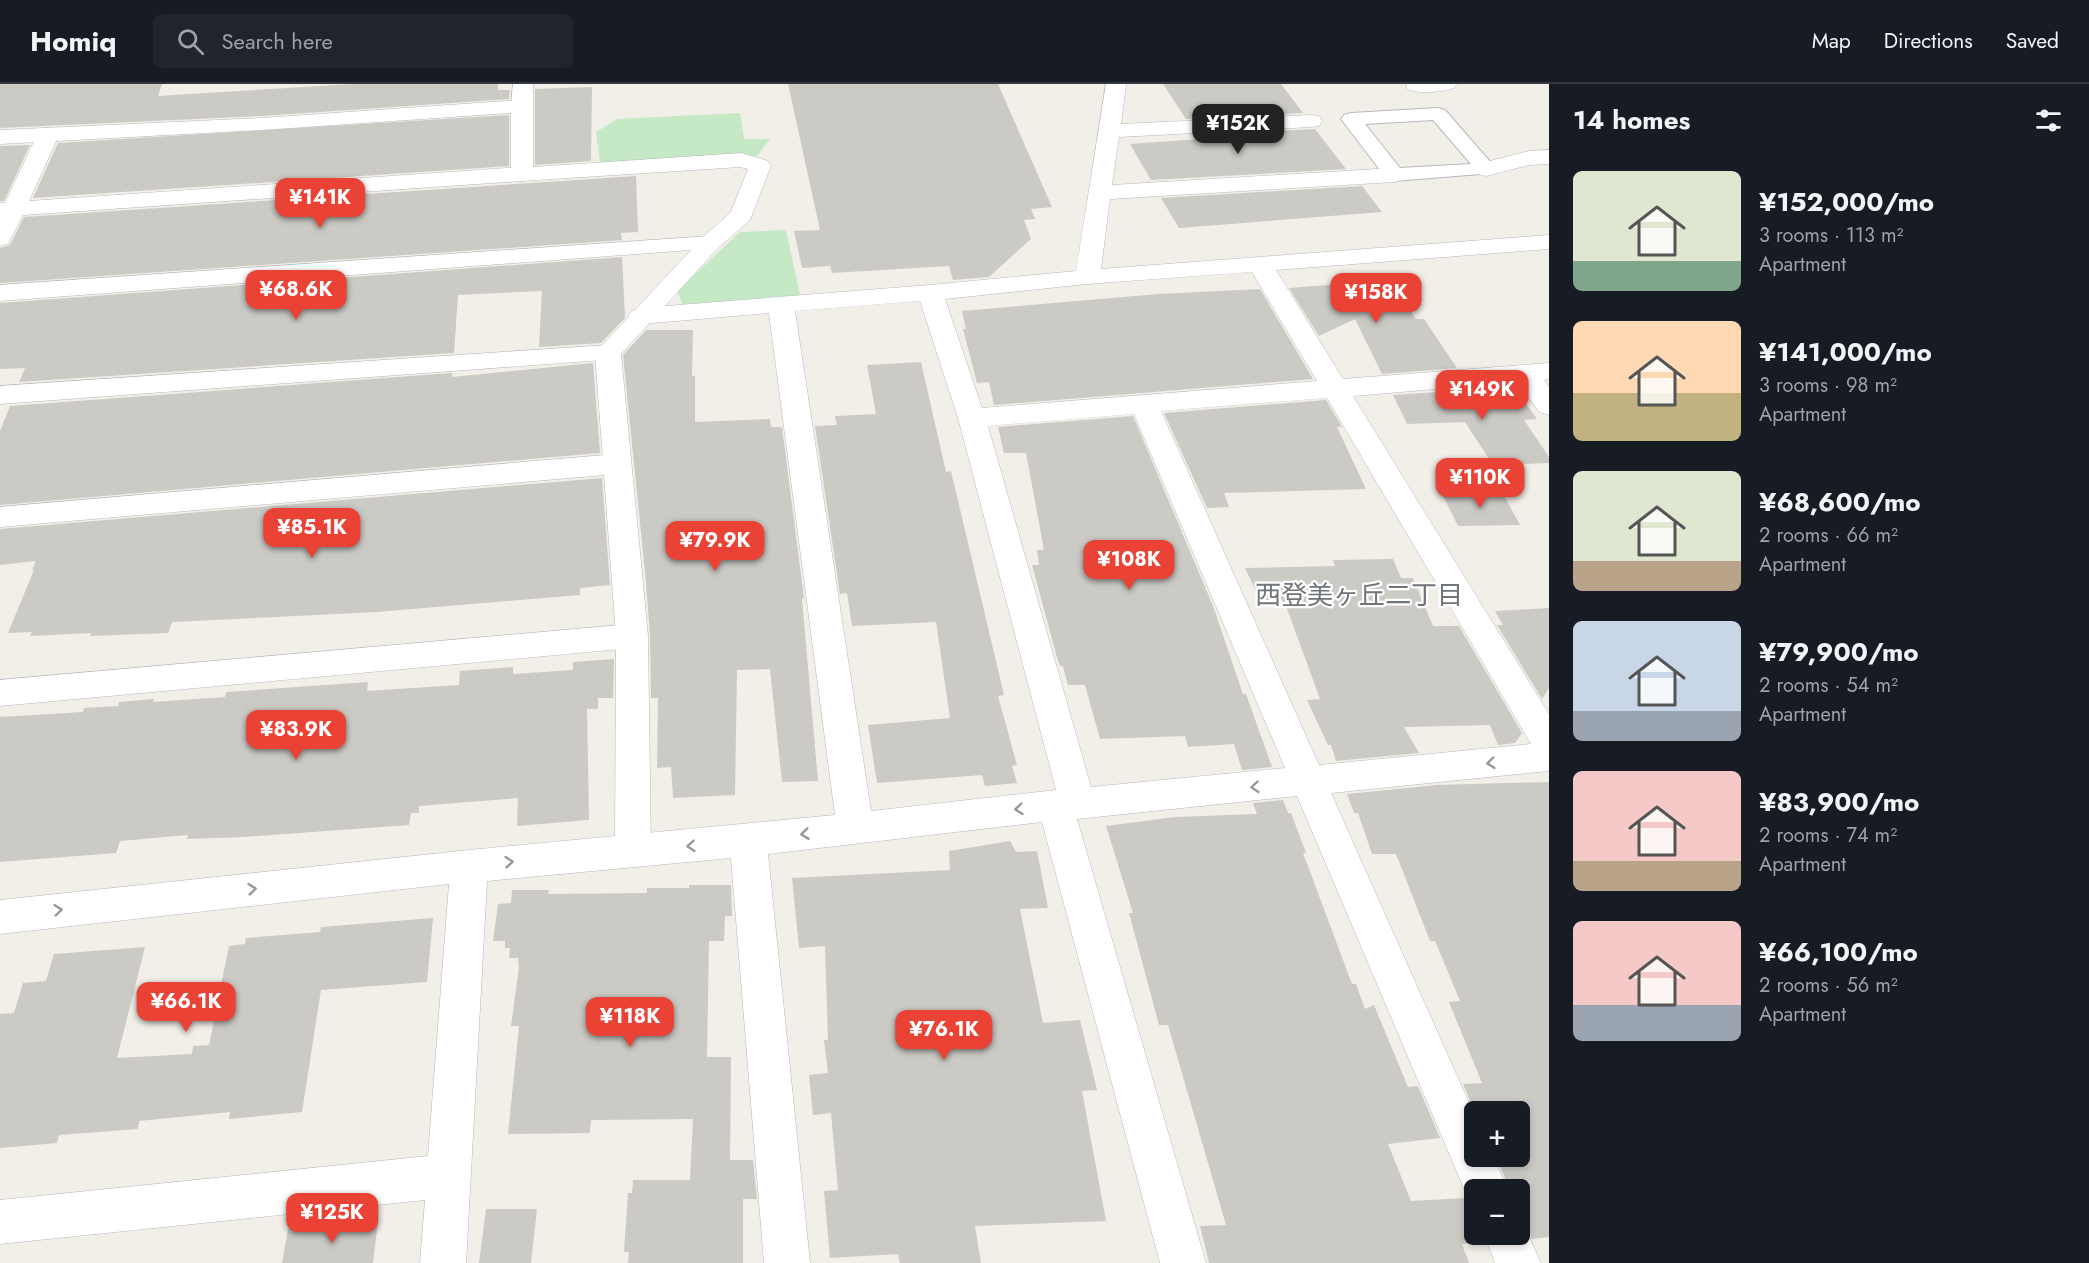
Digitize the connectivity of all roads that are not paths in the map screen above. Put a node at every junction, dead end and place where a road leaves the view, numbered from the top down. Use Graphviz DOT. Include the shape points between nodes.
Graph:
graph roads {
  1 [pos="523,84"];
  2 [pos="1116,84"];
  3 [pos="1447,84"];
  4 [pos="1416,86"];
  5 [pos="522,106"];
  6 [pos="1311,121"];
  7 [pos="1108,130"];
  8 [pos="48,135"];
  9 [pos="0,137"];
  10 [pos="1549,157"];
  11 [pos="1486,169"];
  12 [pos="522,174"];
  13 [pos="1394,175"];
  14 [pos="1098,193"];
  15 [pos="7,210"];
  16 [pos="0,239"];
  17 [pos="1549,242"];
  18 [pos="710,243"];
  19 [pos="1261,266"];
  20 [pos="1087,277"];
  21 [pos="0,293"];
  22 [pos="930,293"];
  23 [pos="781,305"];
  24 [pos="641,316"];
  25 [pos="608,353"];
  26 [pos="1537,372"];
  27 [pos="1336,388"];
  28 [pos="0,395"];
  29 [pos="1144,404"];
  30 [pos="1549,406"];
  31 [pos="972,418"];
  32 [pos="616,464"];
  33 [pos="0,517"];
  34 [pos="632,636"];
  35 [pos="0,693"];
  36 [pos="1549,744"];
  37 [pos="1549,757"];
  38 [pos="1309,782"];
  39 [pos="1066,804"];
  40 [pos="855,828"];
  41 [pos="748,841"];
  42 [pos="633,851"];
  43 [pos="469,866"];
  44 [pos="0,917"];
  45 [pos="448,1176"];
  46 [pos="1481,1179"];
  47 [pos="0,1222"];
  48 [pos="1511,1245"];
  49 [pos="443,1263"];
  50 [pos="787,1263"];
  51 [pos="1183,1263"];
  52 [pos="1518,1263"];
  1 -- 5 [label="street"];
  2 -- 7 [label="street"];
  3 -- 4 [label="street"];
  5 -- 8 [label="street"];
  5 -- 12 [label="street"];
  6 -- 7 [label="street"];
  7 -- 14 [label="street"];
  8 -- 9 [label="street"];
  8 -- 15 [label="street"];
  10 -- 11 [label="street"];
  11 -- 13 [label="street"];
  11 -- 13 [label="street" via="1438,114 1351,119"];
  12 -- 15 [label="street"];
  12 -- 18 [label="street" via="741,160 760,166 742,215"];
  13 -- 14 [label="street"];
  14 -- 20 [label="street"];
  15 -- 16 [label="street"];
  17 -- 19 [label="street"];
  18 -- 21 [label="street"];
  18 -- 24 [label="street"];
  19 -- 20 [label="street"];
  19 -- 27 [label="street"];
  20 -- 22 [label="street"];
  22 -- 23 [label="street"];
  22 -- 31 [label="street"];
  23 -- 24 [label="street"];
  23 -- 40 [label="street"];
  24 -- 25 [label="street"];
  25 -- 28 [label="street"];
  25 -- 32 [label="street"];
  26 -- 27 [label="street"];
  26 -- 30 [label="street"];
  27 -- 29 [label="street"];
  27 -- 36 [label="street"];
  29 -- 31 [label="street"];
  29 -- 38 [label="street"];
  31 -- 39 [label="street"];
  32 -- 33 [label="street"];
  32 -- 34 [label="street"];
  34 -- 35 [label="street"];
  34 -- 42 [label="street"];
  37 -- 38 [label="street, one-way"];
  38 -- 39 [label="street, one-way"];
  38 -- 46 [label="street"];
  39 -- 40 [label="street, one-way"];
  39 -- 51 [label="street"];
  40 -- 41 [label="street, one-way"];
  41 -- 42 [label="street, one-way"];
  41 -- 50 [label="street"];
  43 -- 42 [label="street, one-way"];
  44 -- 43 [label="street, one-way"];
  43 -- 45 [label="street"];
  45 -- 47 [label="street"];
  45 -- 49 [label="street"];
  48 -- 52 [label="street"];
}
